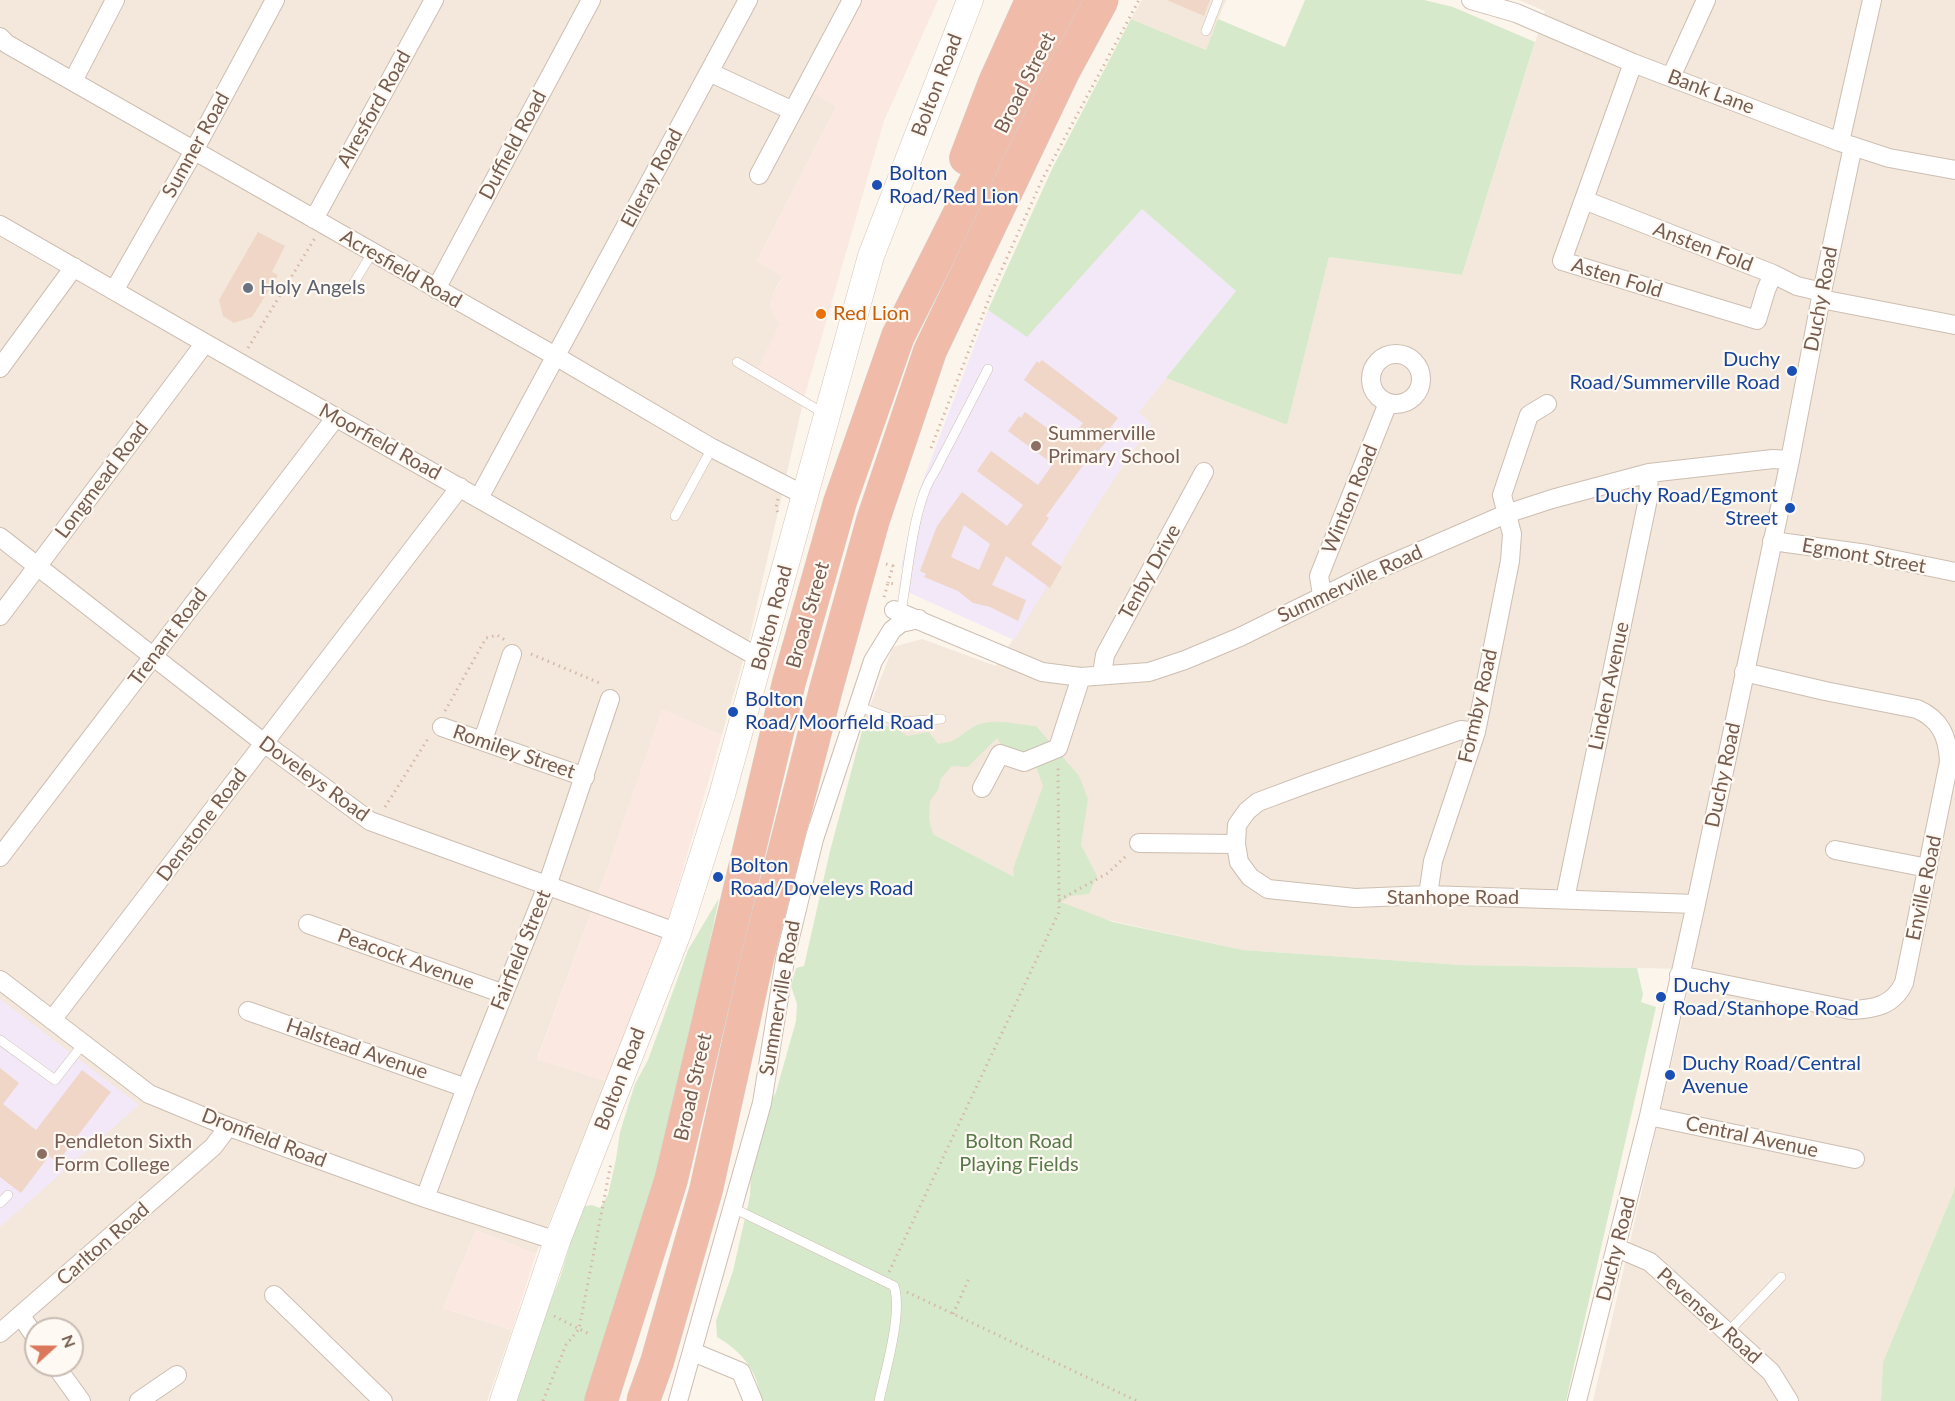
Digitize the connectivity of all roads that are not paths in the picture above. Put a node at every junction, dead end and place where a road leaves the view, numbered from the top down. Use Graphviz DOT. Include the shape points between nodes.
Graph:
graph roads {
  1 [pos="275,0"];
  2 [pos="434,0"];
  3 [pos="748,0"];
  4 [pos="852,0"];
  5 [pos="970,0"];
  6 [pos="1032,0"];
  7 [pos="1067,0"];
  8 [pos="1102,0"];
  9 [pos="1218,0"];
  10 [pos="1471,0"];
  11 [pos="1706,0"];
  12 [pos="1872,0"];
  13 [pos="588,1"];
  14 [pos="110,3"];
  15 [pos="1519,6"];
  16 [pos="1206,31"];
  17 [pos="0,37"];
  18 [pos="1633,63"];
  19 [pos="709,72"];
  20 [pos="1671,77"];
  21 [pos="73,81"];
  22 [pos="793,111"];
  23 [pos="1847,144"];
  24 [pos="194,149"];
  25 [pos="1955,170"];
  26 [pos="759,175"];
  27 [pos="1584,200"];
  28 [pos="0,225"];
  29 [pos="316,227"];
  30 [pos="372,253"];
  31 [pos="74,267"];
  32 [pos="1773,274"];
  33 [pos="114,289"];
  34 [pos="436,289"];
  35 [pos="349,291"];
  36 [pos="1821,296"];
  37 [pos="1955,325"];
  38 [pos="898,336"];
  39 [pos="205,344"];
  40 [pos="557,357"];
  41 [pos="737,362"];
  42 [pos="0,368"];
  43 [pos="988,369"];
  44 [pos="1388,403"];
  45 [pos="1547,405"];
  46 [pos="827,416"];
  47 [pos="336,417"];
  48 [pos="712,448"];
  49 [pos="1790,460"];
  50 [pos="1204,472"];
  51 [pos="1649,474"];
  52 [pos="460,487"];
  53 [pos="806,496"];
  54 [pos="479,498"];
  55 [pos="1506,514"];
  56 [pos="675,516"];
  57 [pos="0,537"];
  58 [pos="1772,540"];
  59 [pos="38,566"];
  60 [pos="1955,572"];
  61 [pos="1322,595"];
  62 [pos="905,614"];
  63 [pos="0,616"];
  64 [pos="512,654"];
  65 [pos="154,656"];
  66 [pos="761,659"];
  67 [pos="1744,672"];
  68 [pos="1102,674"];
  69 [pos="1082,678"];
  70 [pos="606,692"];
  71 [pos="857,706"];
  72 [pos="941,719"];
  73 [pos="442,727"];
  74 [pos="1476,732"];
  75 [pos="483,740"];
  76 [pos="264,743"];
  77 [pos="585,777"];
  78 [pos="982,788"];
  79 [pos="1139,843"];
  80 [pos="1236,844"];
  81 [pos="1835,850"];
  82 [pos="0,857"];
  83 [pos="1928,868"];
  84 [pos="547,886"];
  85 [pos="1428,895"];
  86 [pos="1565,899"];
  87 [pos="1696,904"];
  88 [pos="308,924"];
  89 [pos="678,933"];
  90 [pos="1680,975"];
  91 [pos="0,980"];
  92 [pos="504,994"];
  93 [pos="248,1011"];
  94 [pos="52,1020"];
  95 [pos="0,1040"];
  96 [pos="83,1044"];
  97 [pos="466,1088"];
  98 [pos="1650,1116"];
  99 [pos="224,1125"];
  100 [pos="1855,1159"];
  101 [pos="8,1196"];
  102 [pos="425,1198"];
  103 [pos="0,1203"];
  104 [pos="733,1208"];
  105 [pos="557,1241"];
  106 [pos="1617,1248"];
  107 [pos="1781,1277"];
  108 [pos="274,1295"];
  109 [pos="21,1316"];
  110 [pos="24,1320"];
  111 [pos="0,1333"];
  112 [pos="1727,1333"];
  113 [pos="693,1352"];
  114 [pos="177,1375"];
  115 [pos="64,1377"];
  116 [pos="81,1401"];
  117 [pos="140,1401"];
  118 [pos="383,1401"];
  119 [pos="503,1401"];
  120 [pos="601,1401"];
  121 [pos="643,1401"];
  122 [pos="678,1401"];
  123 [pos="753,1401"];
  124 [pos="879,1401"];
  125 [pos="1577,1401"];
  126 [pos="1789,1401"];
  1 -- 24 [label="street, Sumner Road"];
  2 -- 29 [label="street, Alresford Road"];
  3 -- 19 [label="street, Elleray Road"];
  4 -- 22 [label="street"];
  5 -- 46 [label="street, Bolton Road" via="871,256"];
  6 -- 38 [label="highway" via="995,82"];
  7 -- 38 [label="highway, Broad Street"];
  8 -- 121 [label="highway, Broad Street, bridge" via="1063,72 930,351 873,520 761,944 706,1190"];
  9 -- 16 [label="lane"];
  10 -- 15 [label="street, Bank Lane"];
  11 -- 20 [label="street"];
  12 -- 23 [label="street, Duchy Road"];
  13 -- 34 [label="street, Duffield Road"];
  14 -- 21 [label="street"];
  15 -- 18 [label="street, Bank Lane"];
  17 -- 21 [label="street, Acresfield Road"];
  18 -- 20 [label="street, Bank Lane"];
  18 -- 27 [label="street, Asten Fold"];
  19 -- 22 [label="street"];
  19 -- 40 [label="street, Elleray Road"];
  20 -- 23 [label="street, Bank Lane"];
  21 -- 24 [label="street, Acresfield Road"];
  22 -- 26 [label="street"];
  23 -- 25 [label="street, Bank Lane" via="1889,158"];
  23 -- 36 [label="street, Duchy Road"];
  24 -- 29 [label="street, Acresfield Road"];
  24 -- 33 [label="street, Sumner Road"];
  27 -- 32 [label="street, Ansten Fold"];
  27 -- 32 [label="street, Asten Fold" via="1562,261 1757,320"];
  28 -- 31 [label="street, Moorfield Road"];
  29 -- 30 [label="street, Acresfield Road"];
  30 -- 34 [label="street, Acresfield Road"];
  30 -- 35 [label="lane"];
  31 -- 33 [label="street, Moorfield Road"];
  31 -- 42 [label="street"];
  32 -- 36 [label="street, Ansten Fold"];
  33 -- 39 [label="street, Moorfield Road"];
  34 -- 40 [label="street, Acresfield Road"];
  36 -- 37 [label="street"];
  36 -- 49 [label="street, Duchy Road"];
  38 -- 120 [label="highway, Broad Street" via="840,502 789,682 671,1180"];
  39 -- 47 [label="street, Moorfield Road"];
  39 -- 59 [label="street, Longmead Road"];
  40 -- 48 [label="street, Acresfield Road"];
  40 -- 54 [label="street, Elleray Road"];
  41 -- 46 [label="lane"];
  43 -- 62 [label="lane" via="926,485"];
  44 -- 61 [label="street, Winton Road" via="1319,576"];
  45 -- 55 [label="street, Formby Road" via="1529,415 1525,425 1502,495"];
  46 -- 53 [label="street, Bolton Road"];
  47 -- 52 [label="street, Moorfield Road"];
  47 -- 65 [label="street, Trenant Road"];
  48 -- 53 [label="street, Acresfield Road"];
  48 -- 56 [label="lane"];
  49 -- 51 [label="street, Summerville Road"];
  49 -- 58 [label="street, Duchy Road"];
  50 -- 68 [label="street, Tenby Drive" via="1105,655"];
  51 -- 55 [label="street, Summerville Road"];
  51 -- 86 [label="street, Linden Avenue" via="1648,500"];
  52 -- 54 [label="street, Moorfield Road"];
  52 -- 76 [label="street, Denstone Road"];
  53 -- 66 [label="street, Bolton Road"];
  54 -- 66 [label="street, Moorfield Road"];
  55 -- 61 [label="street, Summerville Road"];
  55 -- 74 [label="street, Formby Road" via="1512,534 1510,561"];
  57 -- 59 [label="street, Doveleys Road"];
  58 -- 60 [label="street, Egmont Street"];
  58 -- 67 [label="street, Duchy Road"];
  59 -- 63 [label="street, Longmead Road"];
  59 -- 65 [label="street, Doveleys Road"];
  61 -- 68 [label="street, Summerville Road" via="1185,660 1149,672"];
  62 -- 69 [label="street, Summerville Road" via="1042,672"];
  62 -- 71 [label="street, Summerville Road" via="873,661"];
  64 -- 75 [label="street"];
  65 -- 76 [label="street, Doveleys Road"];
  65 -- 82 [label="street, Trenant Road"];
  66 -- 89 [label="street, Bolton Road"];
  67 -- 83 [label="street, Enville Road" via="1917,708 1935,720 1946,738 1949,762"];
  67 -- 87 [label="street, Duchy Road"];
  68 -- 69 [label="street, Summerville Road"];
  69 -- 78 [label="street" via="1058,748 1024,762 1000,754"];
  70 -- 77 [label="street, Fairfield Street"];
  71 -- 72 [label="lane" via="900,723"];
  71 -- 104 [label="street, Summerville Road" via="814,839 788,943 762,1103"];
  73 -- 75 [label="street, Romiley Street"];
  74 -- 80 [label="street" via="1461,730 1258,802 1237,825"];
  74 -- 85 [label="street, Formby Road" via="1433,861"];
  75 -- 77 [label="street, Romiley Street"];
  76 -- 84 [label="street, Doveleys Road" via="370,821"];
  76 -- 94 [label="street, Denstone Road"];
  77 -- 84 [label="street, Fairfield Street"];
  79 -- 80 [label="street"];
  80 -- 85 [label="street, Stanhope Road" via="1239,862 1250,877 1268,889 1355,898"];
  81 -- 83 [label="street"];
  83 -- 90 [label="street, Enville Road" via="1904,983 1896,995 1879,1007 1851,1010"];
  84 -- 89 [label="street, Doveleys Road"];
  84 -- 92 [label="street, Fairfield Street"];
  85 -- 86 [label="street, Stanhope Road"];
  86 -- 87 [label="street, Stanhope Road"];
  87 -- 90 [label="street, Duchy Road"];
  88 -- 92 [label="street, Peacock Avenue"];
  89 -- 105 [label="street, Bolton Road"];
  90 -- 98 [label="street, Duchy Road"];
  91 -- 94 [label="street, Dronfield Road"];
  92 -- 97 [label="street, Fairfield Street"];
  93 -- 97 [label="street, Halstead Avenue"];
  94 -- 96 [label="street, Dronfield Road"];
  95 -- 96 [label="lane" via="55,1080"];
  96 -- 99 [label="street, Dronfield Road" via="149,1094"];
  97 -- 102 [label="street, Fairfield Street"];
  98 -- 100 [label="street, Central Avenue"];
  98 -- 106 [label="street, Duchy Road"];
  99 -- 102 [label="street, Dronfield Road"];
  99 -- 109 [label="street, Carlton Road" via="223,1134 213,1147"];
  101 -- 103 [label="lane"];
  102 -- 105 [label="street, Dronfield Road"];
  104 -- 113 [label="street, Summerville Road"];
  104 -- 124 [label="lane" via="890,1284 898,1297"];
  105 -- 119 [label="street, Bolton Road"];
  106 -- 112 [label="street, Pevensey Road" via="1650,1262"];
  106 -- 125 [label="street, Duchy Road"];
  107 -- 112 [label="lane"];
  108 -- 118 [label="street"];
  109 -- 110 [label="street"];
  109 -- 111 [label="street, Carlton Road"];
  112 -- 126 [label="street, Pevensey Road" via="1771,1372"];
  113 -- 122 [label="street, Summerville Road"];
  113 -- 123 [label="street" via="741,1372"];
  114 -- 117 [label="street"];
  115 -- 116 [label="street"];
}
